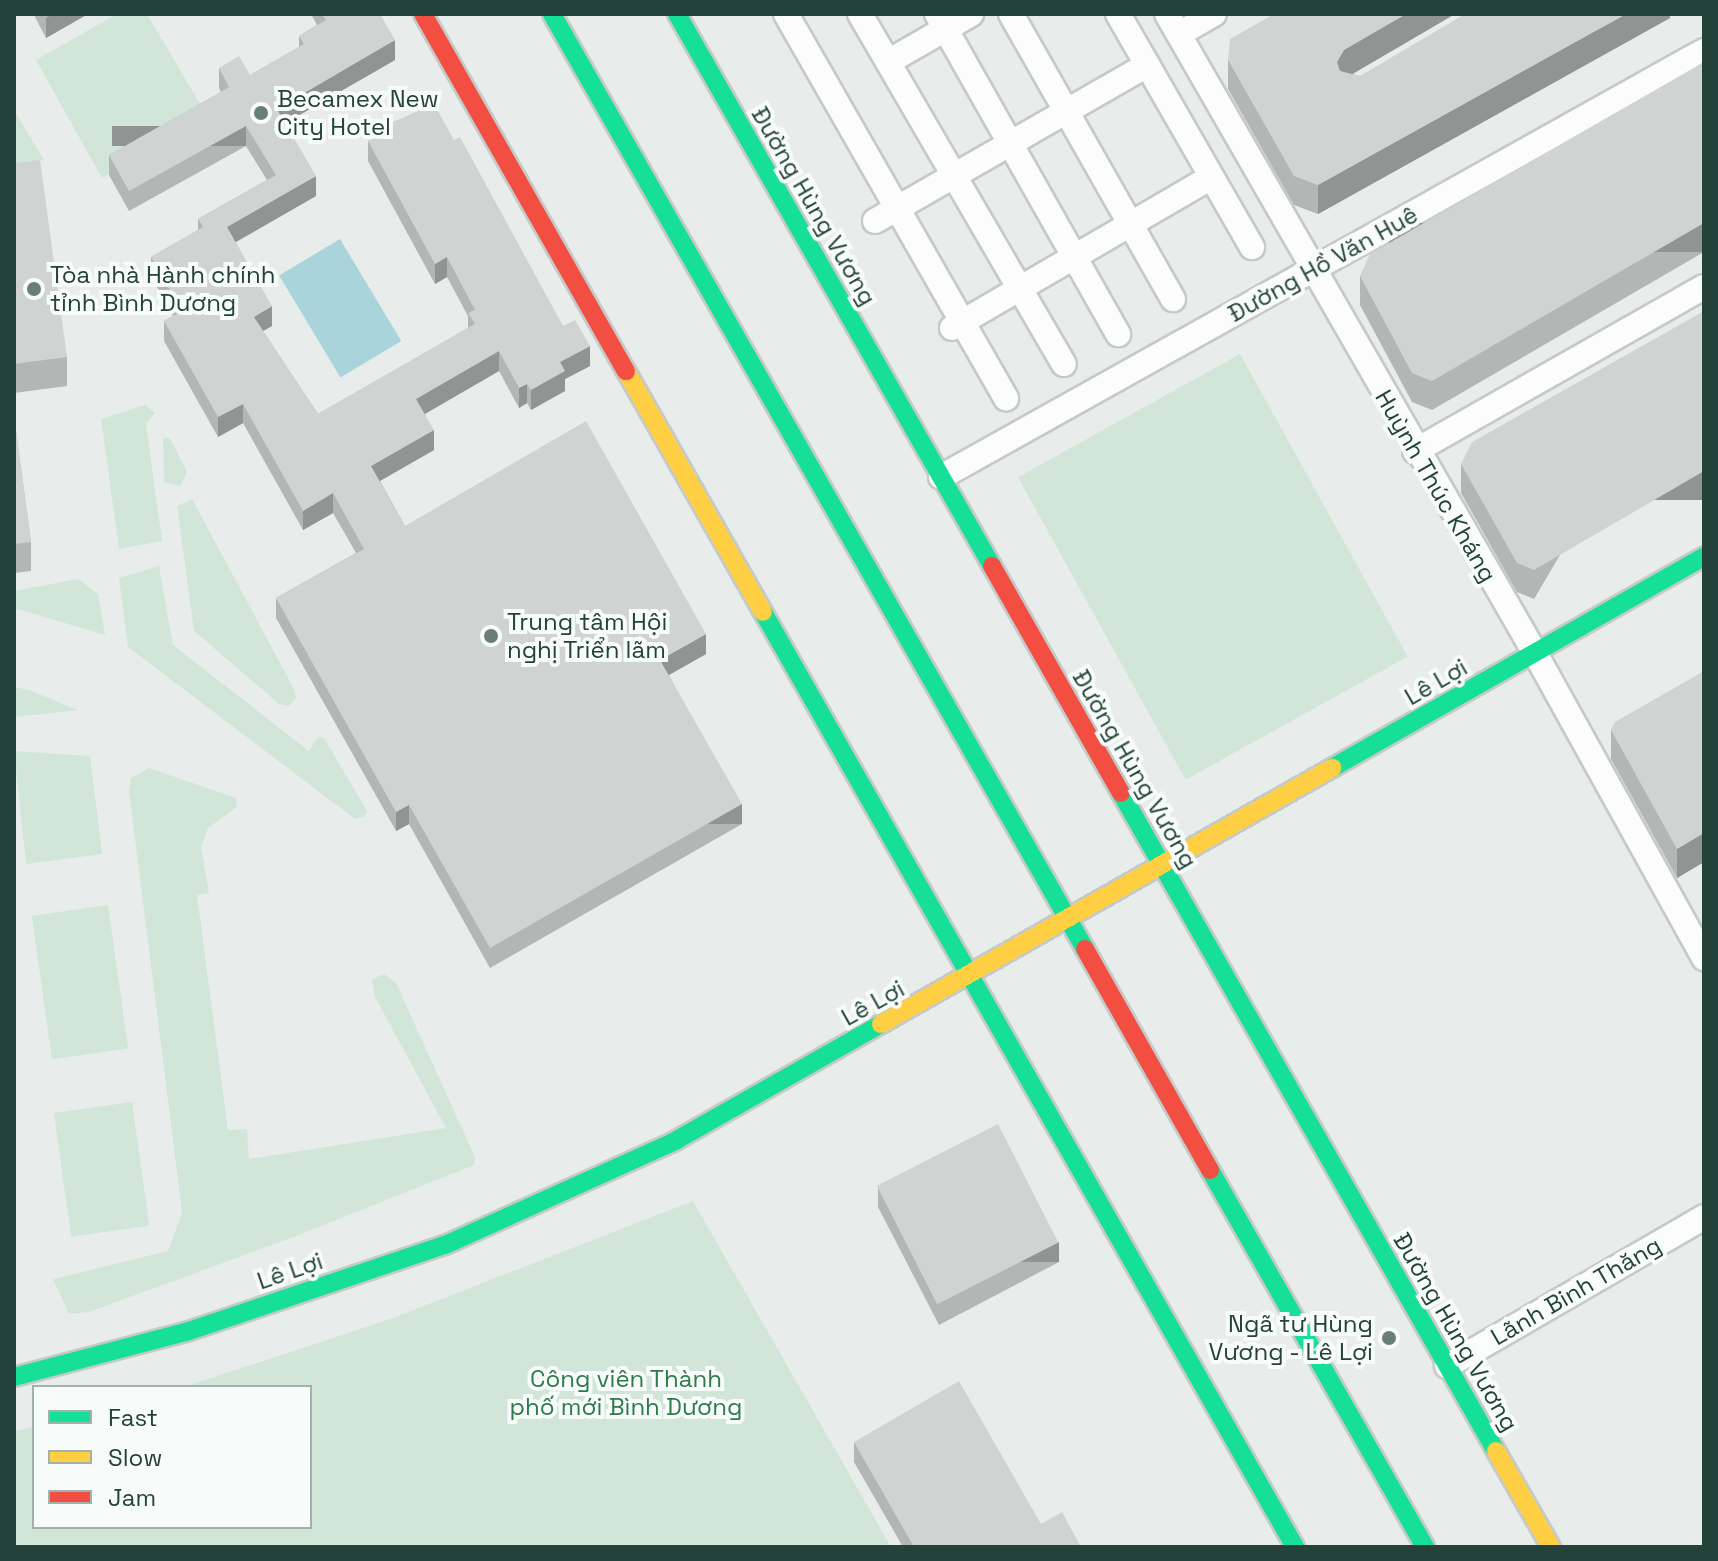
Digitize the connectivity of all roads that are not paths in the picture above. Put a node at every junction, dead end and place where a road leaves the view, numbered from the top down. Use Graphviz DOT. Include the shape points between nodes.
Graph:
graph roads {
  1 [pos="423,14"];
  2 [pos="552,14"];
  3 [pos="677,14"];
  4 [pos="786,14"];
  5 [pos="860,14"];
  6 [pos="971,14"];
  7 [pos="1011,14"];
  8 [pos="1118,14"];
  9 [pos="1214,14"];
  10 [pos="941,21"];
  11 [pos="1173,24"];
  12 [pos="1704,51"];
  13 [pos="888,62"];
  14 [pos="1147,65"];
  15 [pos="1066,111"];
  16 [pos="1010,144"];
  17 [pos="954,176"];
  18 [pos="1211,177"];
  19 [pos="897,208"];
  20 [pos="875,221"];
  21 [pos="1131,224"];
  22 [pos="1252,247"];
  23 [pos="1075,257"];
  24 [pos="1312,270"];
  25 [pos="1704,287"];
  26 [pos="1020,289"];
  27 [pos="1173,299"];
  28 [pos="958,325"];
  29 [pos="1118,334"];
  30 [pos="1064,364"];
  31 [pos="1006,398"];
  32 [pos="1415,451"];
  33 [pos="941,477"];
  34 [pos="1704,557"];
  35 [pos="1535,653"];
  36 [pos="1162,865"];
  37 [pos="1067,918"];
  38 [pos="1700,943"];
  39 [pos="970,975"];
  40 [pos="1704,1217"];
  41 [pos="1447,1366"];
  42 [pos="14,1377"];
  43 [pos="1295,1547"];
  44 [pos="1425,1547"];
  45 [pos="1551,1547"];
  1 -- 39 [label="main road"];
  2 -- 37 [label="main road"];
  3 -- 33 [label="main road, Đường Hùng Vương"];
  4 -- 19 [label="street"];
  5 -- 13 [label="street"];
  6 -- 10 [label="street"];
  7 -- 15 [label="street"];
  8 -- 14 [label="street"];
  9 -- 11 [label="street"];
  10 -- 13 [label="street"];
  10 -- 16 [label="street"];
  11 -- 24 [label="street, Huỳnh Thúc Kháng"];
  12 -- 24 [label="street, Đường Hồ Văn Huê"];
  13 -- 17 [label="street"];
  14 -- 15 [label="street"];
  14 -- 18 [label="street"];
  15 -- 16 [label="street"];
  15 -- 21 [label="street"];
  16 -- 17 [label="street"];
  16 -- 23 [label="street"];
  17 -- 19 [label="street"];
  17 -- 26 [label="street"];
  18 -- 21 [label="street"];
  18 -- 22 [label="street"];
  19 -- 20 [label="street"];
  19 -- 28 [label="street"];
  21 -- 23 [label="street"];
  21 -- 27 [label="street"];
  23 -- 26 [label="street"];
  23 -- 29 [label="street"];
  24 -- 32 [label="street, Huỳnh Thúc Kháng"];
  24 -- 33 [label="street, Đường Hồ Văn Huê"];
  25 -- 32 [label="street"];
  26 -- 28 [label="street"];
  26 -- 30 [label="street"];
  28 -- 31 [label="street"];
  32 -- 35 [label="street, Huỳnh Thúc Kháng"];
  33 -- 36 [label="main road, Đường Hùng Vương"];
  34 -- 35 [label="main road, Lê Lợi"];
  35 -- 36 [label="main road, Lê Lợi"];
  35 -- 38 [label="street, Huỳnh Thúc Kháng"];
  36 -- 37 [label="main road, Lê Lợi"];
  36 -- 41 [label="main road, Đường Hùng Vương"];
  37 -- 39 [label="main road, Lê Lợi"];
  37 -- 44 [label="main road"];
  39 -- 42 [label="main road, Lê Lợi" via="675,1141 445,1245 186,1332"];
  39 -- 43 [label="main road"];
  40 -- 41 [label="street, Lãnh Binh Thăng"];
  41 -- 45 [label="main road, Đường Hùng Vương"];
}
